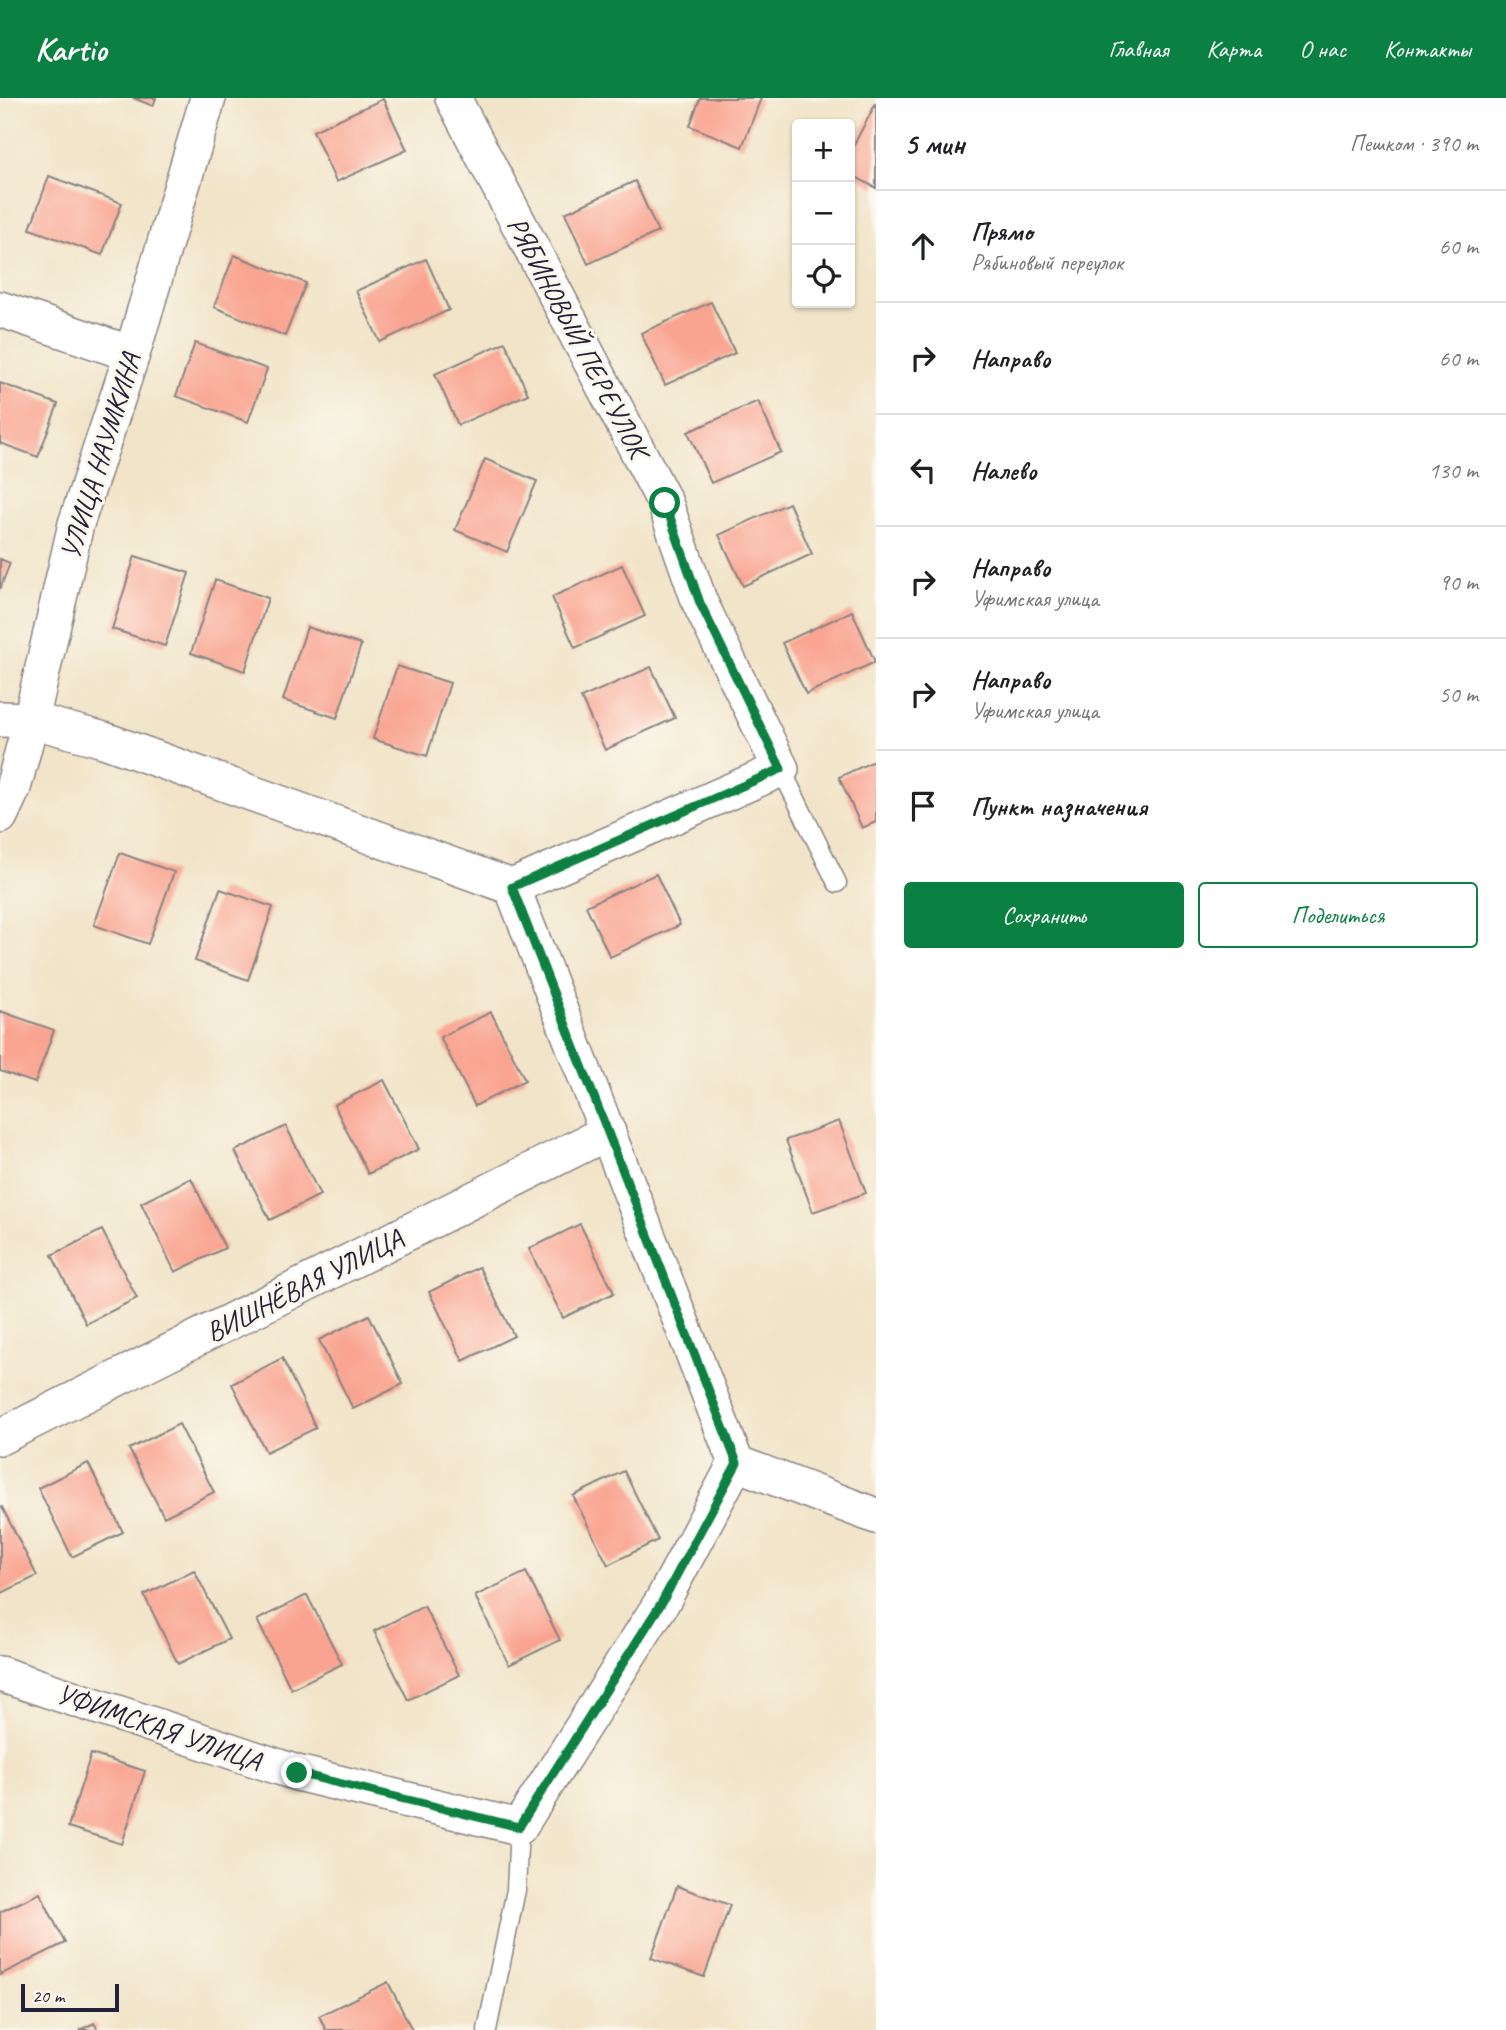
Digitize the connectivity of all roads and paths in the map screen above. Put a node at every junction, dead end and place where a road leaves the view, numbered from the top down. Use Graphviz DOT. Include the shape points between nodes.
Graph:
graph roads {
  1 [pos="208,98"];
  2 [pos="453,98"];
  3 [pos="0,309"];
  4 [pos="132,354"];
  5 [pos="16,720"];
  6 [pos="781,769"];
  7 [pos="0,816"];
  8 [pos="837,883"];
  9 [pos="512,887"];
  10 [pos="608,1132"];
  11 [pos="0,1437"];
  12 [pos="737,1463"];
  13 [pos="876,1516"];
  14 [pos="0,1674"];
  15 [pos="519,1827"];
  16 [pos="487,2030"];
  1 -- 4 [label="street, УЛИЦА НАУМКИНА"];
  2 -- 6 [label="street, РЯБИНОВЫЙ ПЕРЕУЛОК" via="665,503 700,603"];
  3 -- 4 [label="street"];
  4 -- 5 [label="street, УЛИЦА НАУМКИНА"];
  5 -- 7 [label="street, УЛИЦА НАУМКИНА" via="13,788"];
  5 -- 9 [label="street" via="104,740"];
  6 -- 8 [label="lane, РЯБИНОВЫЙ ПЕРЕУЛОК"];
  6 -- 9 [label="street"];
  9 -- 10 [label="street"];
  10 -- 11 [label="street, ВИШНЁВАЯ УЛИЦА"];
  10 -- 12 [label="street"];
  12 -- 13 [label="street"];
  12 -- 15 [label="street" via="662,1602"];
  14 -- 15 [label="street, УФИМСКАЯ УЛИЦА" via="297,1773"];
  15 -- 16 [label="lane" via="516,1890"];
}
